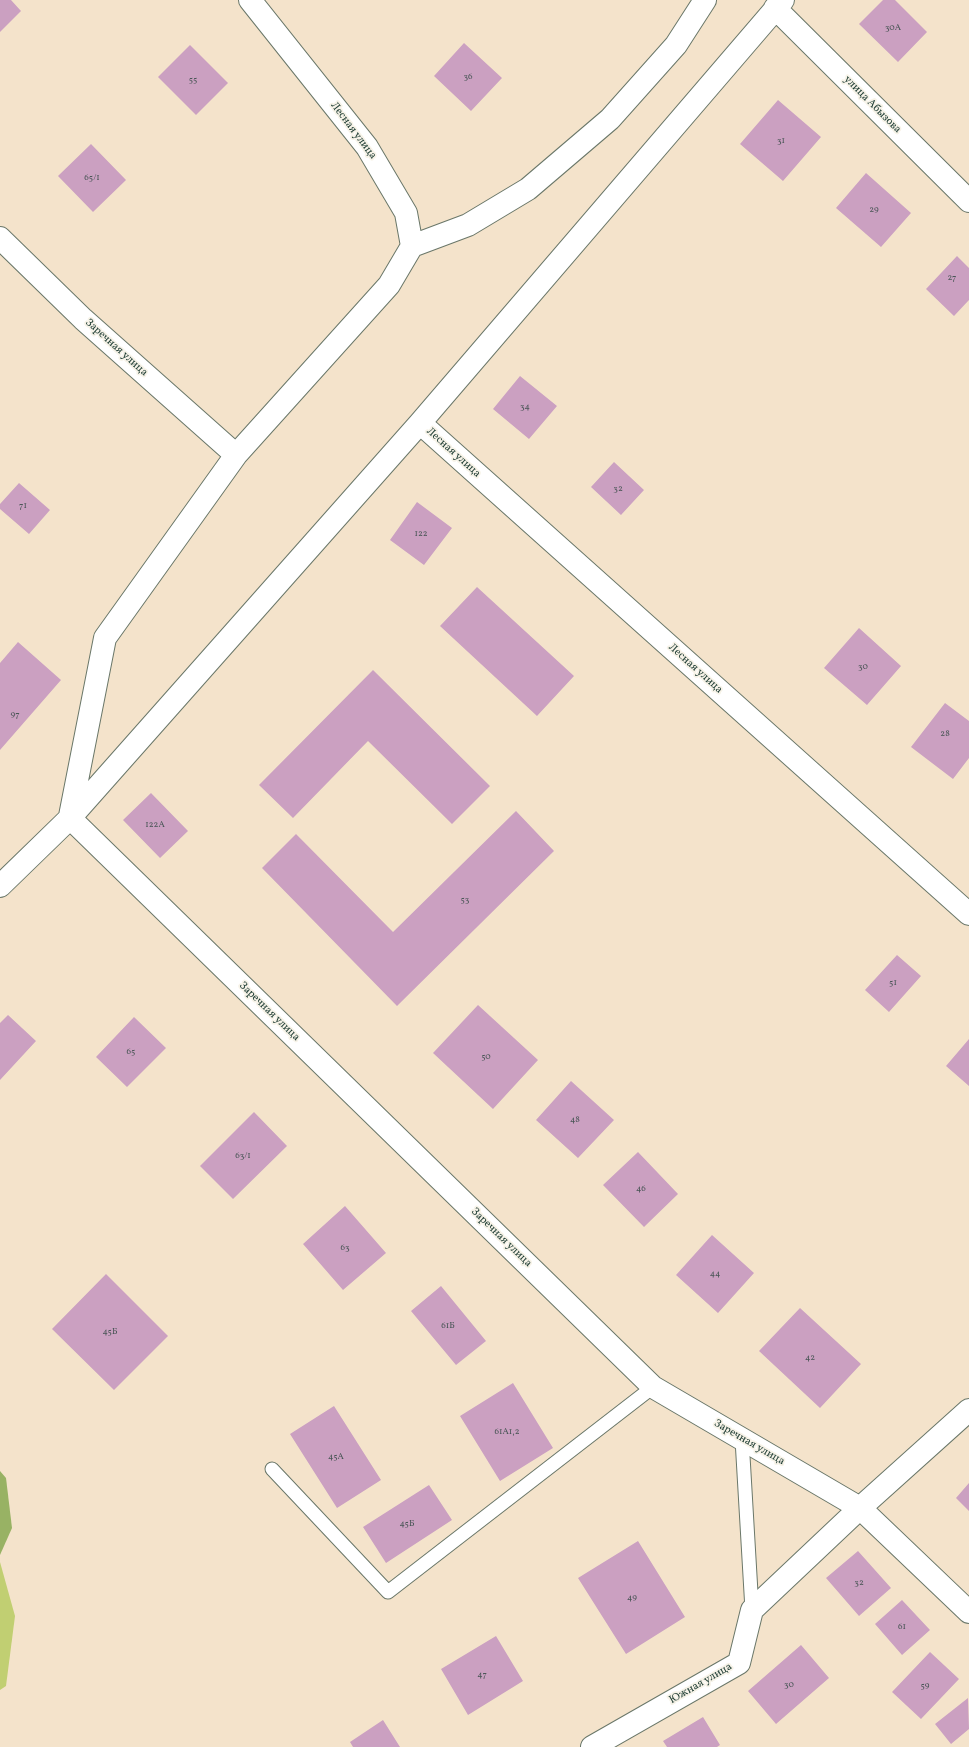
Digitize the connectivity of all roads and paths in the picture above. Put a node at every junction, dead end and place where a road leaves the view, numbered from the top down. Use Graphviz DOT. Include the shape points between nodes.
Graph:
graph roads {
  1 [pos="250,0"];
  2 [pos="705,0"];
  3 [pos="779,4"];
  4 [pos="969,201"];
  5 [pos="0,238"];
  6 [pos="412,246"];
  7 [pos="420,423"];
  8 [pos="236,455"];
  9 [pos="70,818"];
  10 [pos="0,886"];
  11 [pos="969,914"];
  12 [pos="653,1387"];
  13 [pos="969,1410"];
  14 [pos="742,1439"];
  15 [pos="272,1469"];
  16 [pos="860,1508"];
  17 [pos="752,1610"];
  18 [pos="969,1612"];
  19 [pos="592,1747"];
  1 -- 6 [label="street, Лесная улица" via="367,146 406,212"];
  2 -- 6 [label="street" via="676,45 610,119 528,189 468,225"];
  3 -- 4 [label="street, улица Абызова"];
  3 -- 7 [label="street"];
  5 -- 8 [label="street, Заречная улица" via="83,319"];
  6 -- 8 [label="street" via="389,285"];
  7 -- 9 [label="street"];
  7 -- 11 [label="street, Лесная улица"];
  8 -- 9 [label="street" via="105,638"];
  9 -- 10 [label="street"];
  9 -- 12 [label="street, Заречная улица"];
  12 -- 14 [label="street, Заречная улица"];
  12 -- 15 [label="lane" via="388,1592"];
  13 -- 16 [label="street"];
  14 -- 16 [label="street, Заречная улица"];
  14 -- 17 [label="lane"];
  16 -- 17 [label="street"];
  16 -- 18 [label="street, Заречная улица"];
  17 -- 19 [label="street, Южная улица" via="739,1662"];
}
